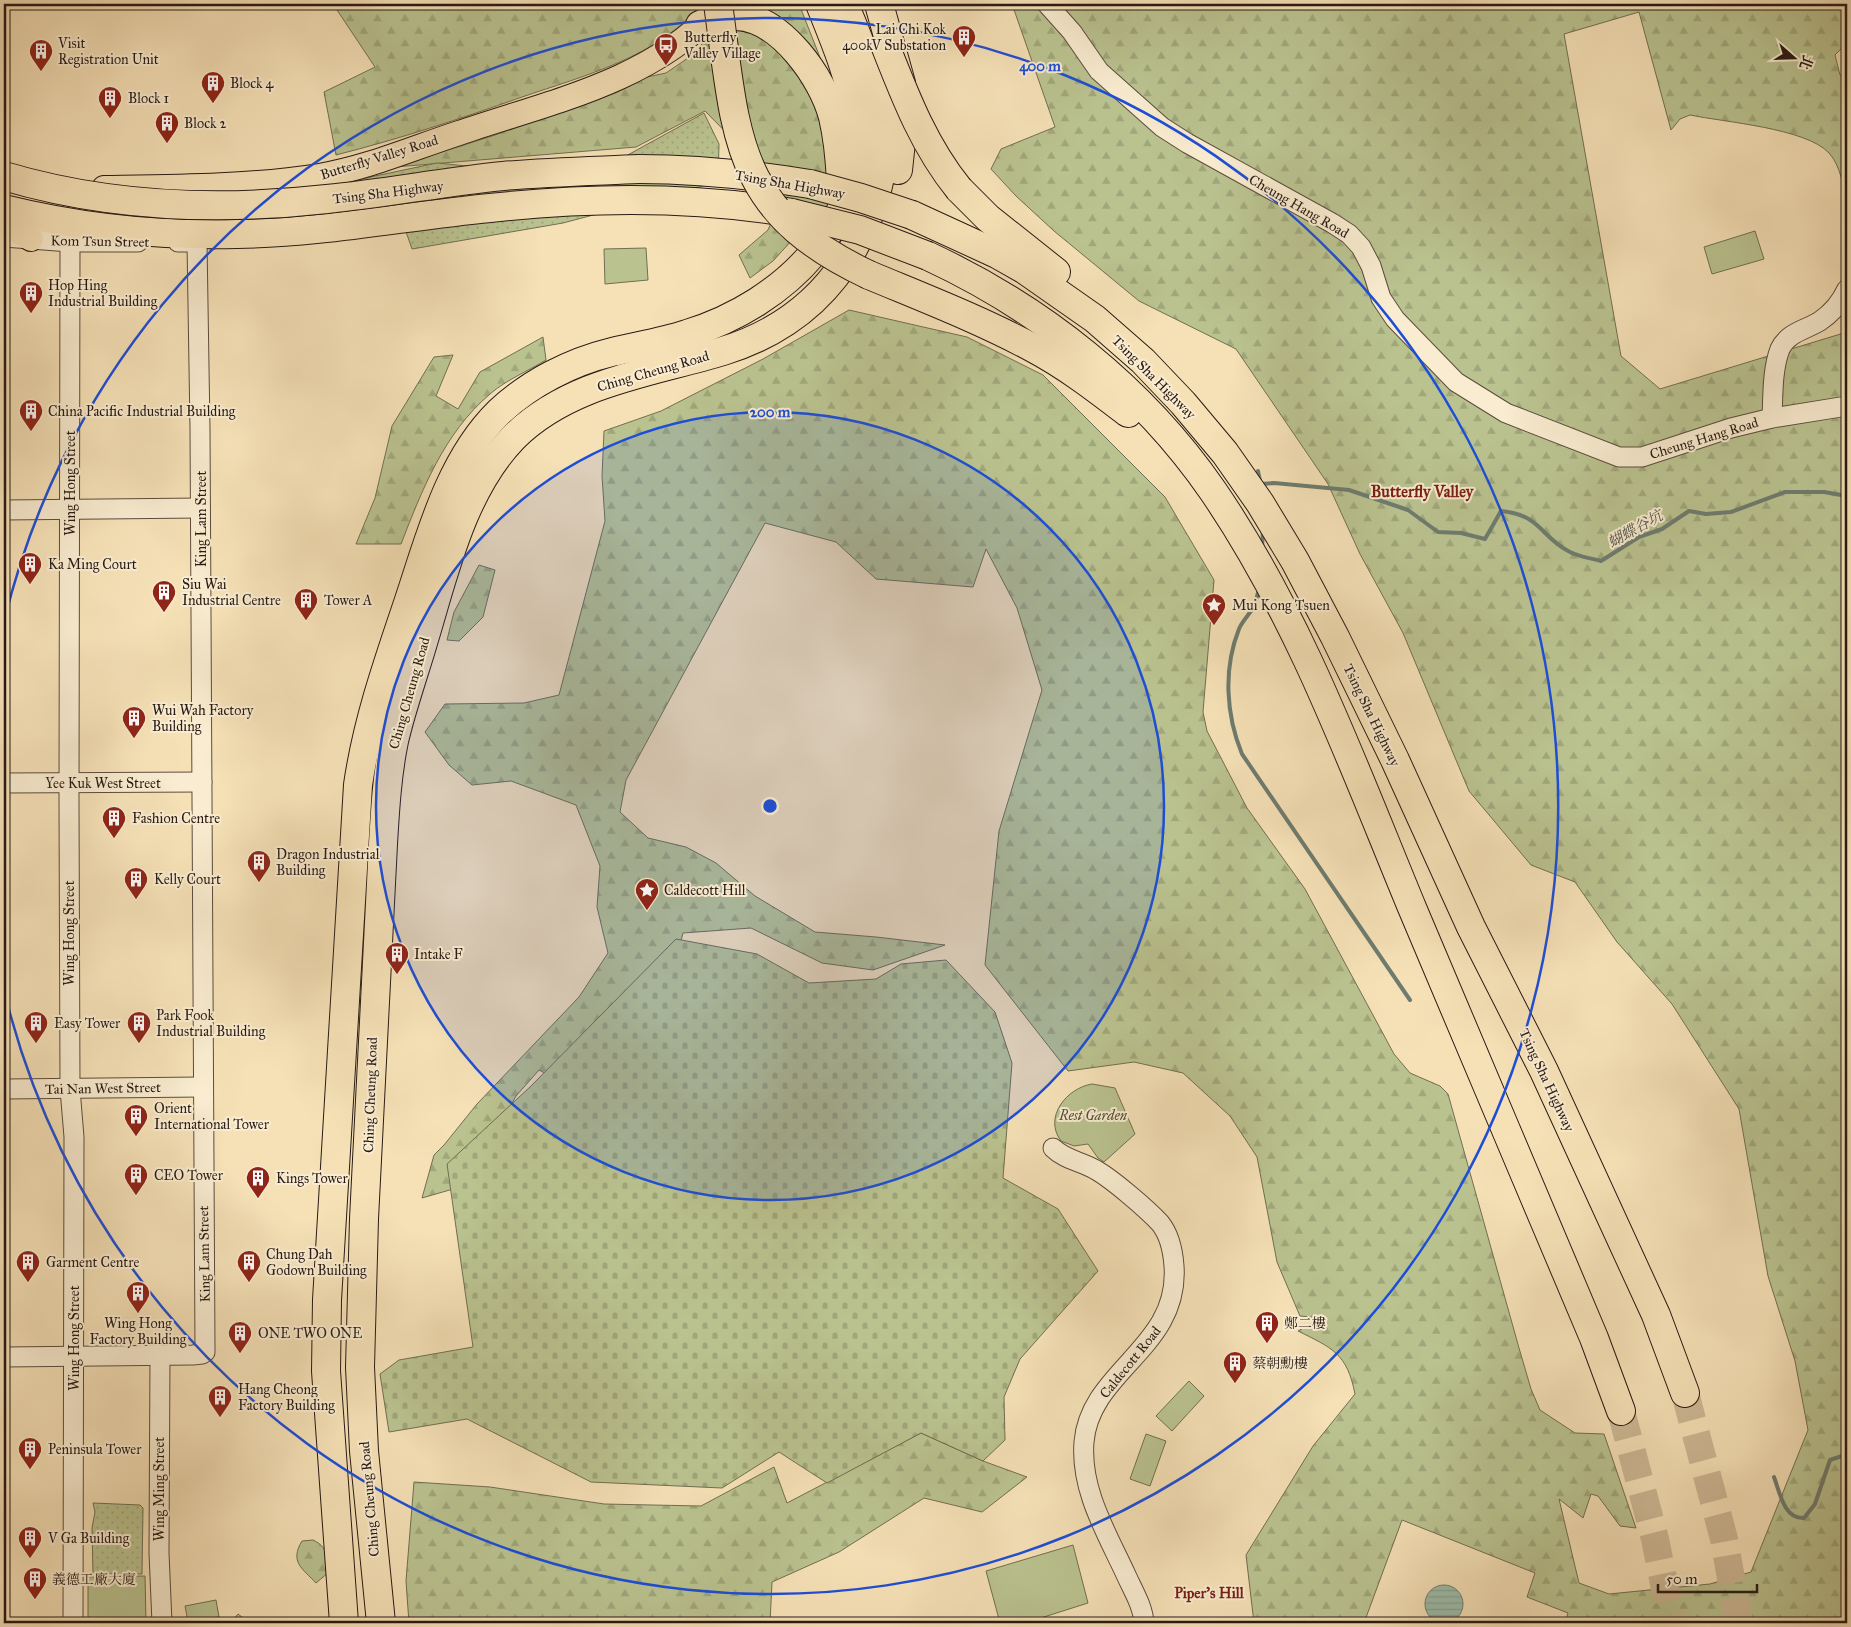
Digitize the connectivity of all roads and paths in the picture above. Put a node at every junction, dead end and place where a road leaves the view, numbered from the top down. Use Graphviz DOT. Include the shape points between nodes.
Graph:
graph roads {
  1 [pos="820,4"];
  2 [pos="844,4"];
  3 [pos="867,4"];
  4 [pos="879,4"];
  5 [pos="1047,4"];
  6 [pos="726,8"];
  7 [pos="700,25"];
  8 [pos="4,176"];
  9 [pos="4,188"];
  10 [pos="872,208"];
  11 [pos="4,209"];
  12 [pos="843,209"];
  13 [pos="4,223"];
  14 [pos="4,237"];
  15 [pos="31,239"];
  16 [pos="70,242"];
  17 [pos="197,242"];
  18 [pos="1847,289"];
  19 [pos="1847,406"];
  20 [pos="1772,418"];
  21 [pos="1225,453"];
  22 [pos="1212,490"];
  23 [pos="200,508"];
  24 [pos="4,510"];
  25 [pos="71,510"];
  26 [pos="202,782"];
  27 [pos="4,783"];
  28 [pos="69,784"];
  29 [pos="202,1087"];
  30 [pos="70,1088"];
  31 [pos="4,1089"];
  32 [pos="1053,1148"];
  33 [pos="74,1355"];
  34 [pos="160,1355"];
  35 [pos="4,1357"];
  36 [pos="1685,1393"];
  37 [pos="1620,1411"];
  38 [pos="73,1623"];
  39 [pos="162,1623"];
  40 [pos="344,1623"];
  41 [pos="381,1623"];
  42 [pos="1144,1623"];
  1 -- 12 [label="highway, Ching Cheung Road" via="853,100 857,137 855,167"];
  2 -- 10 [label="highway, Ching Cheung Road" via="872,77 882,130 880,177"];
  3 -- 21 [label="highway, bridge" via="924,138 958,190 988,218 1084,293 1132,337 1178,388"];
  4 -- 10 [label="highway" via="901,83 903,123 896,183 888,199"];
  5 -- 20 [label="street, Cheung Hang Road" via="1072,32 1099,71 1162,127 1354,238 1368,260 1381,298 1407,333 1456,382 1506,413 1619,456 1642,457"];
  6 -- 7 [label="highway" via="725,18"];
  6 -- 12 [label="highway" via="777,32 817,80 835,125"];
  6 -- 22 [label="highway, bridge" via="731,97 742,149 762,191 794,230 847,264 987,325 1054,360 1129,414"];
  7 -- 9 [label="main road, Butterfly Valley Road" via="667,51 612,80 338,172 264,183"];
  8 -- 21 [label="highway, Tsing Sha Highway, bridge" via="119,200 203,206 324,200 502,176 640,168 741,174 818,186 870,200 928,222 1025,270 1095,319 1143,360"];
  10 -- 41 [label="highway, Ching Cheung Road" via="853,251 840,271 823,292 795,316 764,334 725,350 596,387 532,422 513,439 484,478 459,531 400,723 386,791 372,1042 360,1367"];
  11 -- 22 [label="highway, Tsing Sha Highway, bridge" via="113,230 200,234 299,230 488,208 590,200 740,205 816,218 877,236 928,256 1036,316 1111,376 1160,426"];
  12 -- 40 [label="highway, Ching Cheung Road, bridge" via="808,258 778,287 747,309 685,335 610,352 577,364 547,378 513,401 491,422 470,450 445,500 384,676 366,737 358,785 327,1300 326,1371"];
  13 -- 15 [label="main road"];
  14 -- 15 [label="street, Kom Tsun Street"];
  15 -- 16 [label="street, Kom Tsun Street"];
  16 -- 17 [label="street, Kom Tsun Street"];
  16 -- 25 [label="street, Wing Hong Street"];
  17 -- 23 [label="street, King Lam Street"];
  18 -- 20 [label="street" via="1834,310 1793,335 1780,350"];
  19 -- 20 [label="street, Cheung Hang Road"];
  21 -- 36 [label="highway, Tsing Sha Highway" via="1296,561 1395,760 1656,1315"];
  22 -- 37 [label="highway, Tsing Sha Highway" via="1254,556 1314,673 1594,1338"];
  23 -- 25 [label="street"];
  23 -- 26 [label="street, King Lam Street"];
  24 -- 25 [label="street"];
  25 -- 28 [label="street, Wing Hong Street"];
  26 -- 28 [label="street, Yee Kuk West Street"];
  26 -- 29 [label="street, King Lam Street"];
  27 -- 28 [label="street, Yee Kuk West Street"];
  28 -- 30 [label="street, Wing Hong Street"];
  29 -- 30 [label="street, Tai Nan West Street"];
  29 -- 34 [label="street, King Lam Street" via="205,1348 202,1354"];
  30 -- 31 [label="street, Tai Nan West Street"];
  30 -- 33 [label="street, Wing Hong Street" via="74,1136"];
  32 -- 42 [label="street, Caldecott Road" via="1061,1156 1098,1171 1152,1215 1166,1233 1173,1259 1172,1298 1162,1322 1097,1402 1084,1442 1090,1497 1138,1599"];
  33 -- 34 [label="street"];
  33 -- 35 [label="street"];
  33 -- 38 [label="street, Wing Hong Street"];
  34 -- 39 [label="street, Wing Ming Street"];
}
